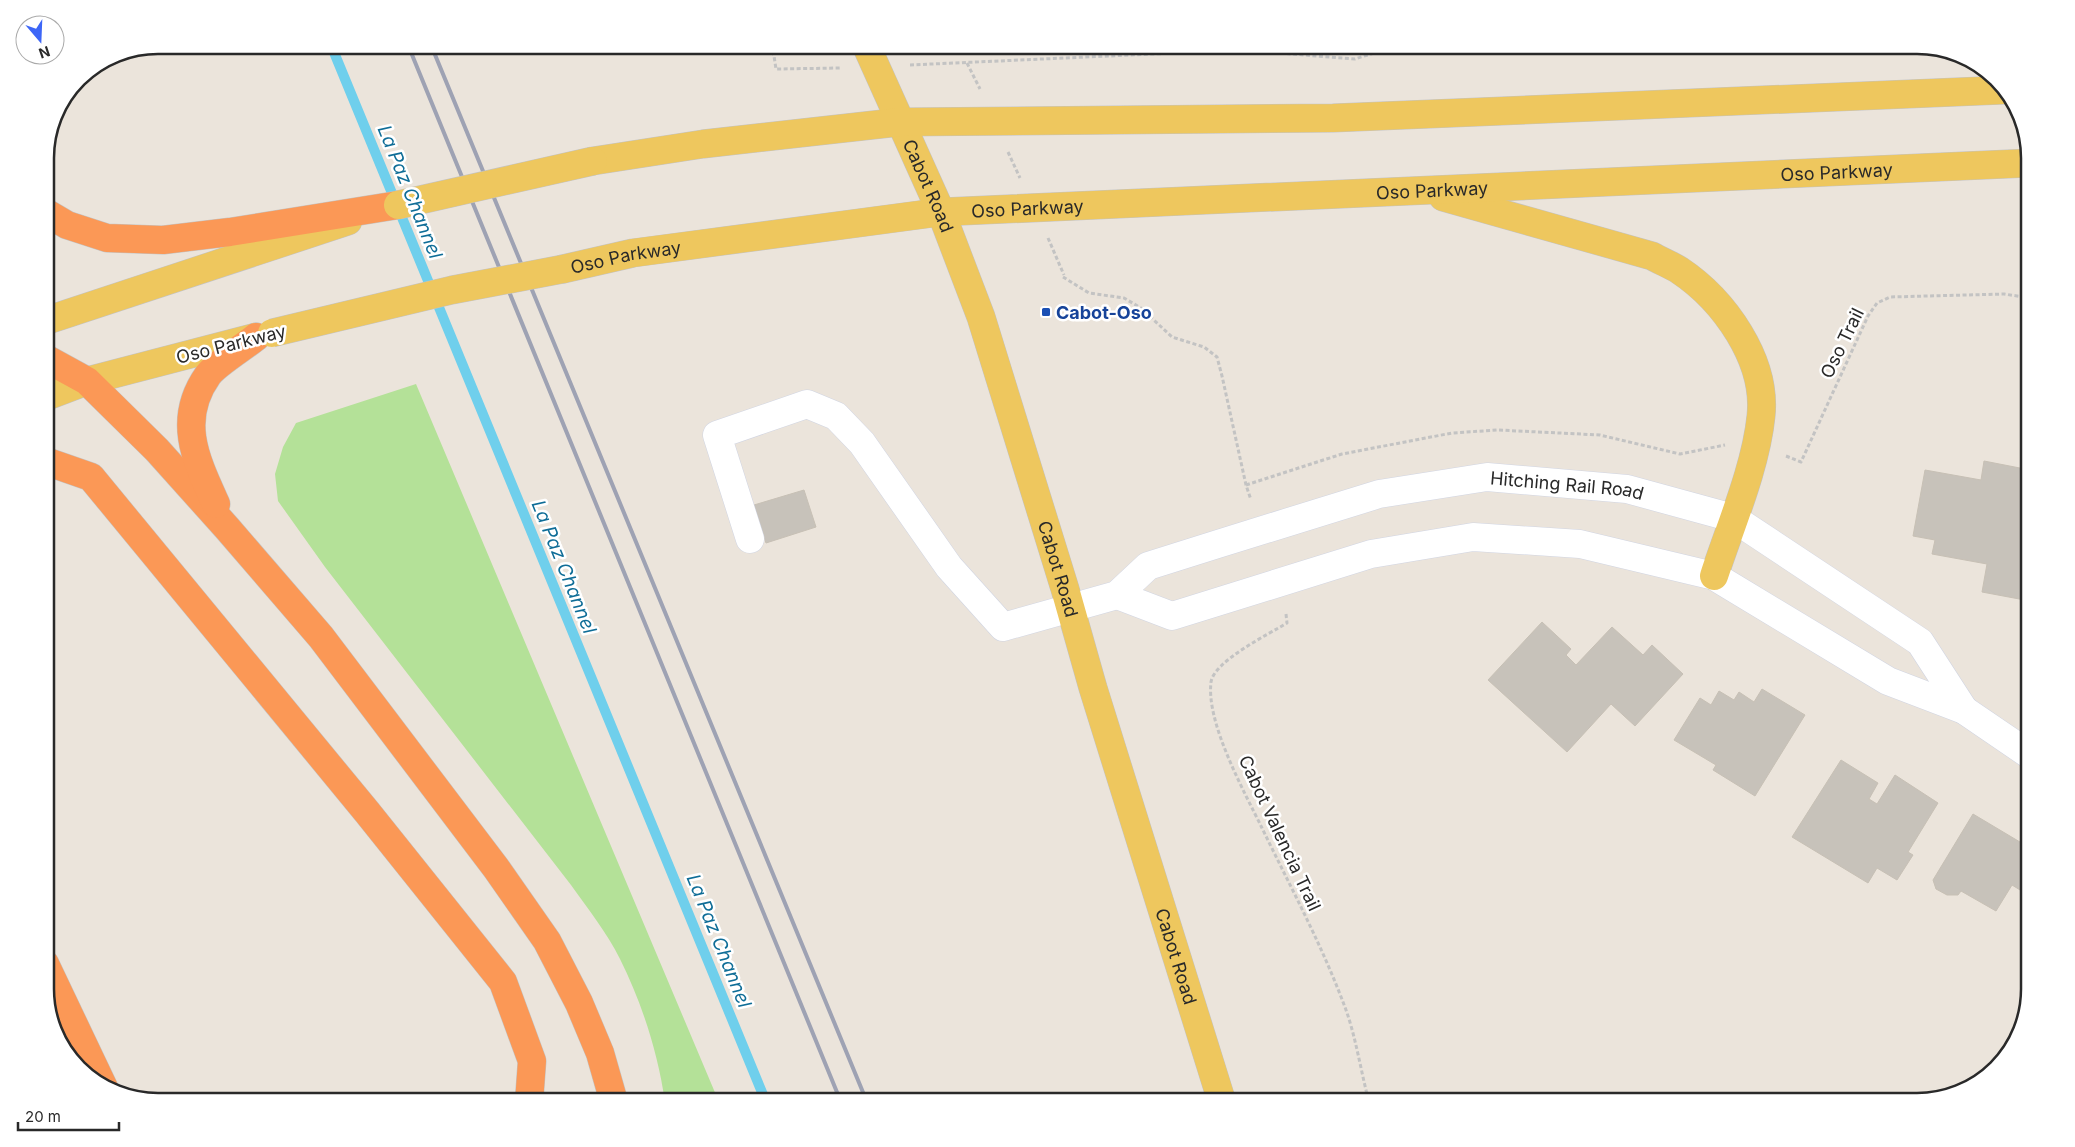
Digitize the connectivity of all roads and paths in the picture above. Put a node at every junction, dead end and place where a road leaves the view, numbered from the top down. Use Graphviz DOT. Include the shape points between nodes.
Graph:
graph roads {
  1 [pos="773,54"];
  2 [pos="1156,54"];
  3 [pos="1291,54"];
  4 [pos="1371,54"];
  5 [pos="870,56"];
  6 [pos="967,63"];
  7 [pos="1996,90"];
  8 [pos="900,122"];
  9 [pos="995,122"];
  10 [pos="2021,164"];
  11 [pos="1423,191"];
  12 [pos="398,205"];
  13 [pos="1034,208"];
  14 [pos="941,212"];
  15 [pos="54,218"];
  16 [pos="237,243"];
  17 [pos="2021,297"];
  18 [pos="54,317"];
  19 [pos="264,335"];
  20 [pos="54,363"];
  21 [pos="87,381"];
  22 [pos="54,394"];
  23 [pos="1781,454"];
  24 [pos="54,464"];
  25 [pos="1252,503"];
  26 [pos="1733,518"];
  27 [pos="227,528"];
  28 [pos="750,539"];
  29 [pos="1714,576"];
  30 [pos="1116,595"];
  31 [pos="1284,607"];
  32 [pos="1070,608"];
  33 [pos="1964,710"];
  34 [pos="2021,749"];
  35 [pos="54,983"];
  36 [pos="97,1074"];
  37 [pos="530,1093"];
  38 [pos="611,1093"];
  39 [pos="1219,1093"];
  40 [pos="1367,1093"];
  1 -- 5 [label="path" via="776,69"];
  2 -- 6 [label="path"];
  3 -- 4 [label="path" via="1355,59"];
  5 -- 6 [label="path"];
  5 -- 8 [label="main road, Cabot Road"];
  6 -- 9 [label="path"];
  7 -- 9 [label="main road" via="1333,118"];
  8 -- 9 [label="main road"];
  8 -- 12 [label="main road, bridge" via="703,144 593,161"];
  8 -- 14 [label="main road, Cabot Road"];
  9 -- 13 [label="path"];
  10 -- 11 [label="main road, Oso Parkway"];
  11 -- 13 [label="main road, Oso Parkway"];
  11 -- 26 [label="main road" via="1652,256 1680,271 1710,295 1732,320 1759,379 1762,414 1756,447"];
  12 -- 16 [label="highway"];
  13 -- 14 [label="main road, Oso Parkway"];
  13 -- 25 [label="path" via="1064,276 1089,293 1124,298 1141,308 1172,337 1204,347 1217,357"];
  14 -- 19 [label="main road, Oso Parkway, bridge" via="633,253 452,290"];
  14 -- 32 [label="main road, Cabot Road" via="981,317"];
  15 -- 16 [label="highway" via="67,226 107,238"];
  16 -- 18 [label="main road"];
  17 -- 23 [label="path, Oso Trail" via="2004,294 1890,297 1877,303 1868,316 1801,462"];
  19 -- 21 [label="main road, Oso Parkway"];
  19 -- 27 [label="highway" via="209,374 196,398 190,420 198,461"];
  20 -- 21 [label="highway"];
  21 -- 22 [label="main road, Oso Parkway"];
  21 -- 27 [label="highway" via="157,450"];
  24 -- 37 [label="highway" via="91,478 503,982 532,1061"];
  26 -- 29 [label="main road"];
  26 -- 30 [label="street, Hitching Rail Road" via="1627,489 1487,477 1379,494 1148,566"];
  26 -- 33 [label="street, Hitching Rail Road" via="1920,642"];
  27 -- 38 [label="highway" via="321,637 496,868 547,941 579,1002 600,1053"];
  28 -- 32 [label="street, Hitching Rail Road" via="717,436 807,404 836,416 862,443 949,566 1003,627"];
  29 -- 30 [label="street, Hitching Rail Road" via="1580,544 1473,537 1371,554 1172,616"];
  29 -- 33 [label="street, Hitching Rail Road" via="1888,681"];
  30 -- 32 [label="street, Hitching Rail Road"];
  31 -- 40 [label="path, Cabot Valencia Trail" via="1288,623 1225,661 1211,680 1212,705 1239,781 1320,949 1346,1011"];
  32 -- 39 [label="main road, Cabot Road"];
  33 -- 34 [label="street, Hitching Rail Road"];
  35 -- 36 [label="highway"];
}
